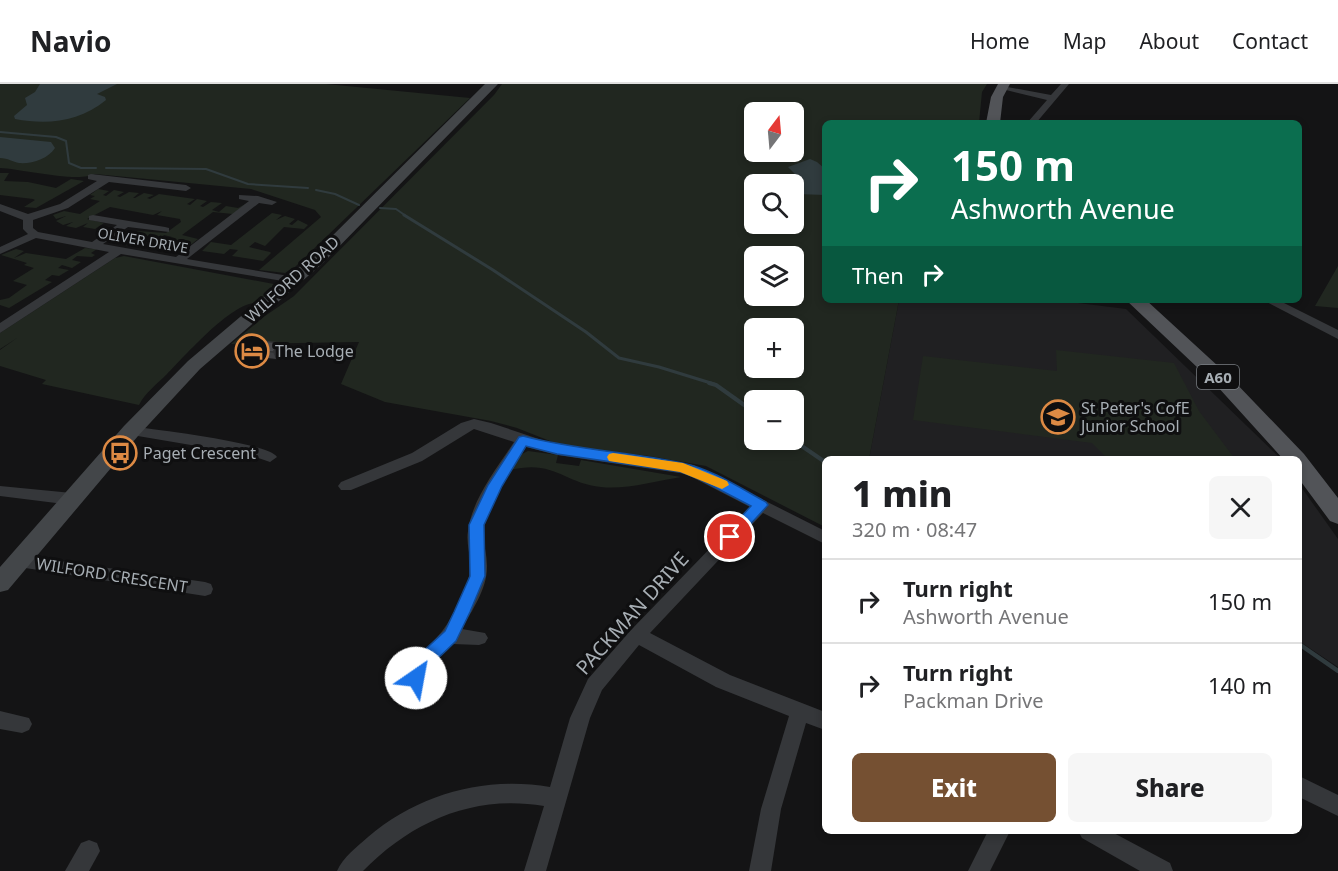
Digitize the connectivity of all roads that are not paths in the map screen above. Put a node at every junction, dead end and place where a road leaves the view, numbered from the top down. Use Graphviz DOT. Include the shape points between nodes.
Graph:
graph roads {
  1 [pos="492,84"];
  2 [pos="1065,84"];
  3 [pos="1003,86"];
  4 [pos="1051,98"];
  5 [pos="993,120"];
  6 [pos="1033,120"];
  7 [pos="91,177"];
  8 [pos="107,179"];
  9 [pos="186,188"];
  10 [pos="243,197"];
  11 [pos="258,199"];
  12 [pos="272,202"];
  13 [pos="0,207"];
  14 [pos="28,218"];
  15 [pos="93,218"];
  16 [pos="126,224"];
  17 [pos="165,230"];
  18 [pos="35,235"];
  19 [pos="93,246"];
  20 [pos="0,250"];
  21 [pos="118,250"];
  22 [pos="178,261"];
  23 [pos="294,280"];
  24 [pos="1138,303"];
  25 [pos="1275,303"];
  26 [pos="0,328"];
  27 [pos="1338,335"];
  28 [pos="131,431"];
  29 [pos="523,440"];
  30 [pos="1293,456"];
  31 [pos="270,457"];
  32 [pos="1302,467"];
  33 [pos="345,486"];
  34 [pos="0,491"];
  35 [pos="72,499"];
  36 [pos="761,505"];
  37 [pos="1338,515"];
  38 [pos="822,536"];
  39 [pos="19,561"];
  40 [pos="0,583"];
  41 [pos="205,589"];
  42 [pos="637,635"];
  43 [pos="451,636"];
  44 [pos="479,638"];
  45 [pos="415,699"];
  46 [pos="800,712"];
  47 [pos="0,720"];
  48 [pos="822,720"];
  49 [pos="22,724"];
  50 [pos="1302,788"];
  51 [pos="556,798"];
  52 [pos="1338,806"];
  53 [pos="998,834"];
  54 [pos="1094,834"];
  55 [pos="89,851"];
  56 [pos="76,871"];
  57 [pos="348,871"];
  58 [pos="534,871"];
  59 [pos="760,871"];
  60 [pos="980,871"];
  61 [pos="1162,871"];
  1 -- 23 [label="main road, WILFORD ROAD"];
  2 -- 4 [label="street"];
  3 -- 4 [label="street"];
  3 -- 5 [label="main road"];
  4 -- 6 [label="street"];
  7 -- 8 [label="street"];
  8 -- 9 [label="street"];
  8 -- 14 [label="street" via="64,206"];
  10 -- 11 [label="street"];
  11 -- 12 [label="street"];
  11 -- 22 [label="street"];
  13 -- 14 [label="street"];
  14 -- 18 [label="street" via="28,229"];
  15 -- 16 [label="street"];
  16 -- 17 [label="street"];
  16 -- 19 [label="street"];
  18 -- 19 [label="street, OLIVER DRIVE"];
  18 -- 20 [label="street"];
  19 -- 21 [label="street, OLIVER DRIVE"];
  21 -- 22 [label="street, OLIVER DRIVE"];
  21 -- 26 [label="street"];
  22 -- 23 [label="street, OLIVER DRIVE"];
  23 -- 28 [label="main road, WILFORD ROAD" via="202,357"];
  24 -- 30 [label="main road, A60" via="1224,382"];
  25 -- 27 [label="street"];
  28 -- 31 [label="street" via="252,450"];
  28 -- 35 [label="main road, WILFORD ROAD"];
  29 -- 33 [label="street" via="474,424 466,426 417,457"];
  29 -- 36 [label="street" via="557,450 689,469"];
  29 -- 43 [label="street" via="495,485 477,525 478,576"];
  32 -- 37 [label="main road"];
  34 -- 35 [label="street"];
  35 -- 39 [label="main road, WILFORD ROAD"];
  36 -- 38 [label="street"];
  36 -- 42 [label="street, PACKMAN DRIVE"];
  39 -- 40 [label="main road, WILFORD ROAD"];
  39 -- 41 [label="street, WILFORD CRESCENT"];
  42 -- 46 [label="street" via="723,681"];
  42 -- 51 [label="street, PACKMAN DRIVE" via="589,696"];
  43 -- 44 [label="street"];
  43 -- 45 [label="street" via="420,667"];
  46 -- 48 [label="street"];
  46 -- 59 [label="street" via="771,809"];
  47 -- 49 [label="street"];
  50 -- 52 [label="street"];
  51 -- 57 [label="street" via="489,793 441,805 395,829"];
  51 -- 58 [label="street, PACKMAN DRIVE"];
  53 -- 60 [label="street"];
  54 -- 61 [label="street"];
  55 -- 56 [label="street"];
}
